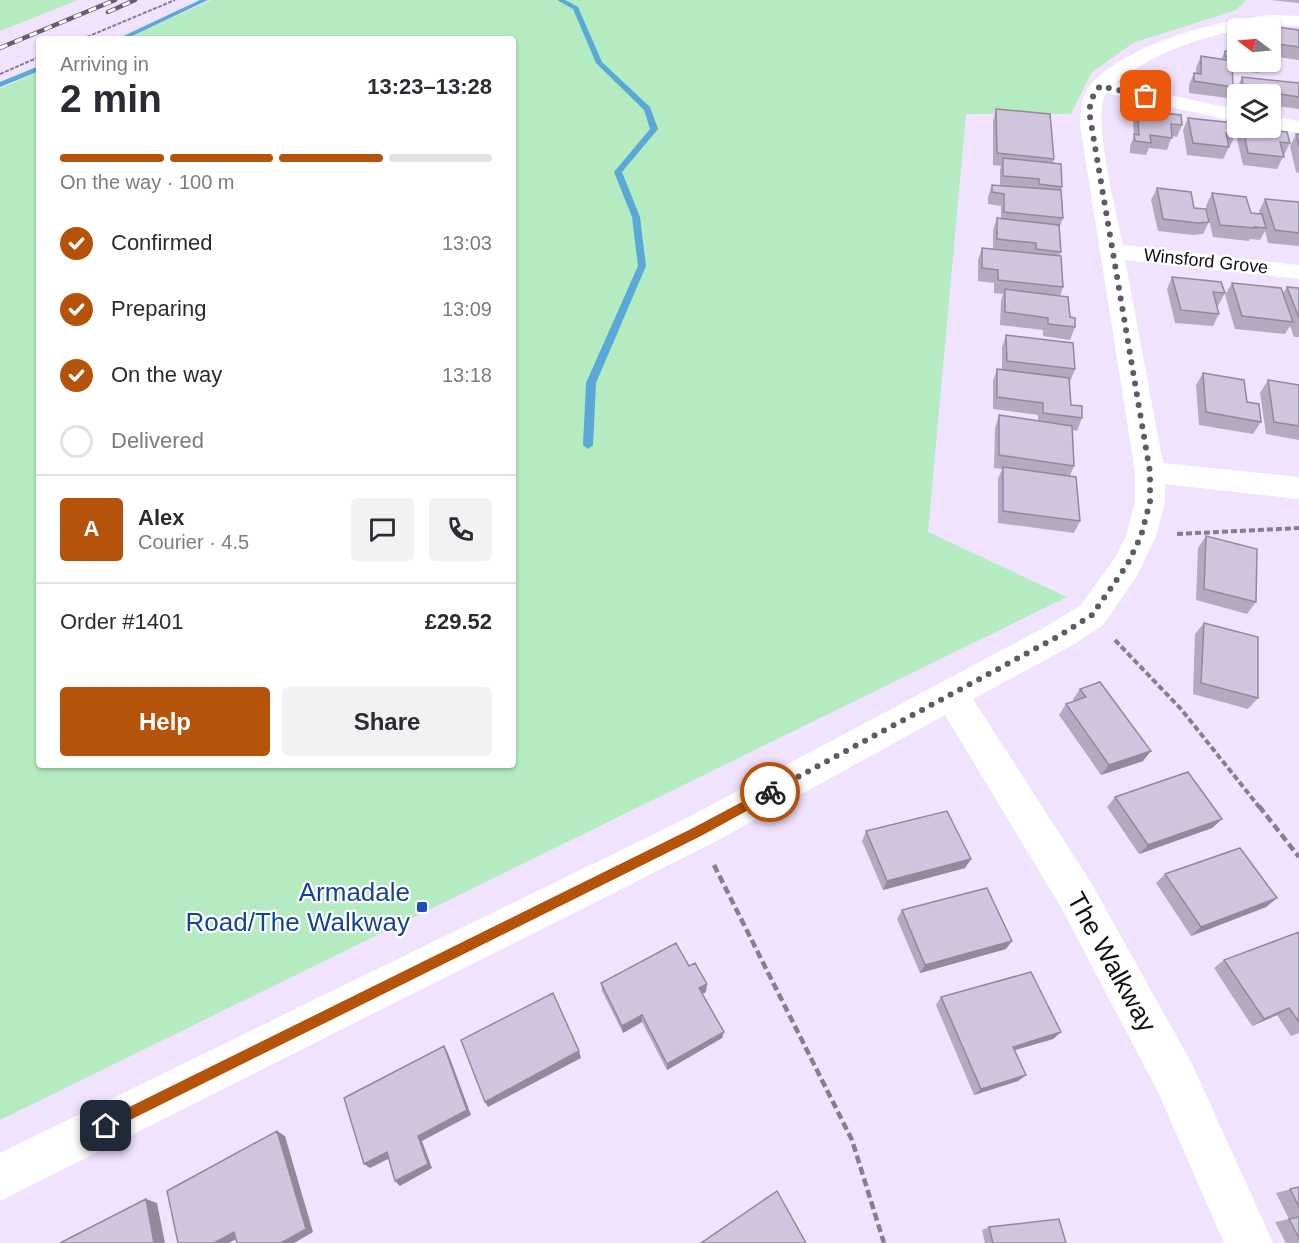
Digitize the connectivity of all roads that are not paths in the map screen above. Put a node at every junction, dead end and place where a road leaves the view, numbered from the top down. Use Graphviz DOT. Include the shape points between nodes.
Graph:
graph roads {
  1 [pos="1299,21"];
  2 [pos="1100,86"];
  3 [pos="1227,114"];
  4 [pos="1281,124"];
  5 [pos="1299,127"];
  6 [pos="1112,251"];
  7 [pos="1299,272"];
  8 [pos="1150,472"];
  9 [pos="1299,488"];
  10 [pos="951,694"];
  11 [pos="0,1178"];
  12 [pos="1249,1243"];
  1 -- 2 [label="street" via="1255,22 1204,33 1158,50"];
  2 -- 3 [label="street"];
  2 -- 6 [label="street" via="1092,98 1090,125"];
  4 -- 5 [label="street"];
  6 -- 7 [label="street, Winsford Grove"];
  6 -- 8 [label="street"];
  8 -- 9 [label="street"];
  8 -- 10 [label="street" via="1150,502 1141,536 1127,565 1092,615"];
  10 -- 11 [label="street" via="697,832"];
  10 -- 12 [label="street, The Walkway" via="1082,905 1176,1080"];
}
